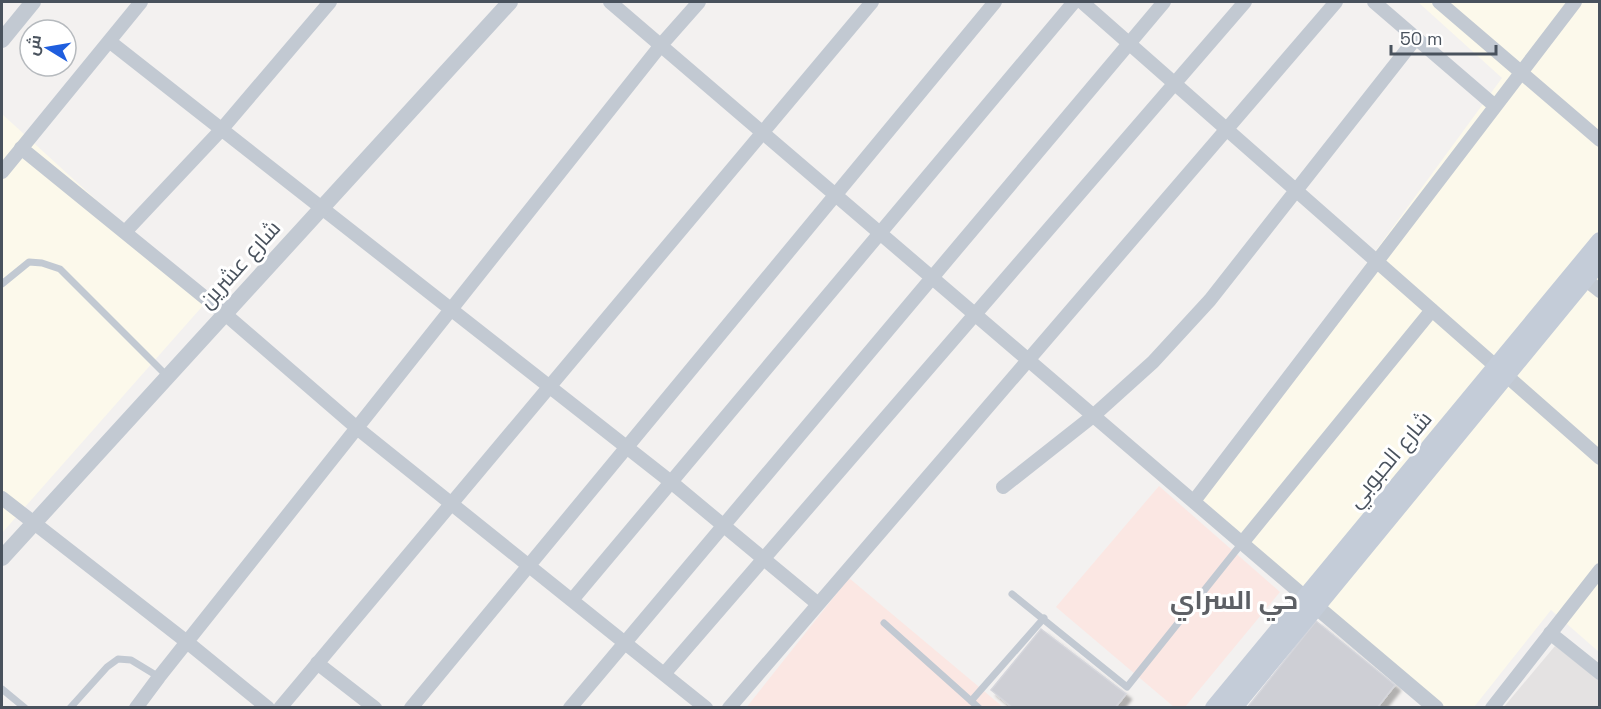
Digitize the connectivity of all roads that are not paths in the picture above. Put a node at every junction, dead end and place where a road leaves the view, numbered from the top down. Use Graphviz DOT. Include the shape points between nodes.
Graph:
graph roads {
  1 [pos="33,2"];
  2 [pos="141,2"];
  3 [pos="330,2"];
  4 [pos="510,2"];
  5 [pos="610,2"];
  6 [pos="699,2"];
  7 [pos="872,2"];
  8 [pos="996,2"];
  9 [pos="1074,2"];
  10 [pos="1082,2"];
  11 [pos="1164,2"];
  12 [pos="1245,2"];
  13 [pos="1336,2"];
  14 [pos="1374,2"];
  15 [pos="1439,2"];
  16 [pos="1575,2"];
  17 [pos="1416,38"];
  18 [pos="2,40"];
  19 [pos="109,41"];
  20 [pos="1129,43"];
  21 [pos="661,45"];
  22 [pos="1521,72"];
  23 [pos="1175,83"];
  24 [pos="1495,106"];
  25 [pos="1226,129"];
  26 [pos="221,130"];
  27 [pos="763,132"];
  28 [pos="1599,140"];
  29 [pos="21,148"];
  30 [pos="2,172"];
  31 [pos="1296,190"];
  32 [pos="836,195"];
  33 [pos="321,208"];
  34 [pos="125,232"];
  35 [pos="881,232"];
  36 [pos="1599,240"];
  37 [pos="1377,261"];
  38 [pos="1599,261"];
  39 [pos="932,277"];
  40 [pos="1585,279"];
  41 [pos="2,284"];
  42 [pos="1599,291"];
  43 [pos="451,309"];
  44 [pos="1432,310"];
  45 [pos="225,314"];
  46 [pos="975,314"];
  47 [pos="1028,359"];
  48 [pos="1501,371"];
  49 [pos="167,376"];
  50 [pos="548,387"];
  51 [pos="1093,416"];
  52 [pos="357,428"];
  53 [pos="627,447"];
  54 [pos="1599,458"];
  55 [pos="671,482"];
  56 [pos="1003,487"];
  57 [pos="2,498"];
  58 [pos="1194,501"];
  59 [pos="451,504"];
  60 [pos="34,522"];
  61 [pos="724,524"];
  62 [pos="1242,543"];
  63 [pos="2,558"];
  64 [pos="764,558"];
  65 [pos="529,566"];
  66 [pos="1599,570"];
  67 [pos="1012,594"];
  68 [pos="572,600"];
  69 [pos="1311,602"];
  70 [pos="818,604"];
  71 [pos="1044,618"];
  72 [pos="884,623"];
  73 [pos="1550,633"];
  74 [pos="187,642"];
  75 [pos="625,642"];
  76 [pos="317,663"];
  77 [pos="1599,673"];
  78 [pos="664,674"];
  79 [pos="159,677"];
  80 [pos="2,689"];
  81 [pos="971,701"];
  82 [pos="25,708"];
  83 [pos="70,708"];
  84 [pos="136,708"];
  85 [pos="268,708"];
  86 [pos="280,708"];
  87 [pos="375,708"];
  88 [pos="411,708"];
  89 [pos="570,708"];
  90 [pos="706,708"];
  91 [pos="729,708"];
  92 [pos="979,708"];
  93 [pos="1214,708"];
  94 [pos="1233,708"];
  95 [pos="1436,708"];
  96 [pos="1492,708"];
  1 -- 18 [label="street"];
  2 -- 19 [label="street"];
  3 -- 26 [label="street"];
  4 -- 33 [label="street, شارع عشرين"];
  5 -- 21 [label="street"];
  6 -- 21 [label="street"];
  7 -- 27 [label="street"];
  8 -- 32 [label="street"];
  9 -- 35 [label="street"];
  10 -- 20 [label="street"];
  11 -- 20 [label="street"];
  12 -- 23 [label="street"];
  13 -- 25 [label="street"];
  14 -- 17 [label="street"];
  15 -- 22 [label="street"];
  16 -- 22 [label="street"];
  17 -- 24 [label="street"];
  17 -- 31 [label="street"];
  19 -- 26 [label="street"];
  19 -- 29 [label="street"];
  20 -- 23 [label="street"];
  20 -- 39 [label="street"];
  21 -- 27 [label="street"];
  21 -- 43 [label="street"];
  22 -- 24 [label="street"];
  22 -- 28 [label="street"];
  23 -- 25 [label="street"];
  23 -- 46 [label="street"];
  24 -- 37 [label="street"];
  25 -- 31 [label="street"];
  25 -- 47 [label="street"];
  26 -- 33 [label="street"];
  26 -- 34 [label="street"];
  27 -- 32 [label="street"];
  27 -- 50 [label="street"];
  29 -- 30 [label="street"];
  29 -- 34 [label="street"];
  31 -- 37 [label="street"];
  31 -- 51 [label="street" via="1210,300 1153,362"];
  32 -- 35 [label="street"];
  32 -- 53 [label="street"];
  33 -- 43 [label="street"];
  33 -- 45 [label="street, شارع عشرين"];
  34 -- 45 [label="street"];
  35 -- 39 [label="street"];
  35 -- 55 [label="street"];
  36 -- 48 [label="main road, شارع الحبوبي"];
  37 -- 44 [label="street"];
  37 -- 58 [label="street"];
  38 -- 40 [label="main road, شارع الحبوبي"];
  39 -- 46 [label="street"];
  39 -- 61 [label="street"];
  40 -- 42 [label="street"];
  40 -- 48 [label="main road, شارع الحبوبي"];
  41 -- 49 [label="lane" via="29,262 60,269"];
  43 -- 50 [label="street"];
  43 -- 52 [label="street"];
  44 -- 48 [label="street"];
  44 -- 62 [label="street"];
  45 -- 49 [label="street, شارع عشرين"];
  45 -- 52 [label="street"];
  46 -- 47 [label="street"];
  46 -- 64 [label="street"];
  47 -- 51 [label="street"];
  47 -- 70 [label="street"];
  48 -- 54 [label="street"];
  48 -- 69 [label="main road, شارع الحبوبي"];
  49 -- 60 [label="street, شارع عشرين"];
  50 -- 53 [label="street"];
  50 -- 59 [label="street"];
  51 -- 56 [label="street"];
  51 -- 58 [label="street"];
  52 -- 59 [label="street"];
  52 -- 74 [label="street"];
  53 -- 55 [label="street"];
  53 -- 65 [label="street"];
  55 -- 61 [label="street"];
  55 -- 68 [label="street"];
  57 -- 60 [label="street"];
  58 -- 62 [label="street"];
  59 -- 65 [label="street"];
  59 -- 76 [label="street"];
  60 -- 63 [label="street, شارع عشرين"];
  60 -- 74 [label="street"];
  61 -- 64 [label="street"];
  61 -- 75 [label="street"];
  62 -- 69 [label="street"];
  62 -- 71 [label="lane" via="1127,687"];
  64 -- 70 [label="street"];
  64 -- 78 [label="street"];
  65 -- 68 [label="street"];
  65 -- 88 [label="street"];
  66 -- 73 [label="street"];
  67 -- 71 [label="lane"];
  68 -- 75 [label="street"];
  69 -- 93 [label="main road, شارع الحبوبي"];
  69 -- 94 [label="main road, شارع الحبوبي"];
  69 -- 95 [label="street"];
  70 -- 91 [label="street"];
  71 -- 81 [label="lane"];
  72 -- 81 [label="lane"];
  73 -- 77 [label="street"];
  73 -- 96 [label="street"];
  74 -- 79 [label="street"];
  74 -- 85 [label="street"];
  75 -- 78 [label="street"];
  75 -- 89 [label="street"];
  76 -- 86 [label="street"];
  76 -- 87 [label="street"];
  78 -- 90 [label="street"];
  79 -- 83 [label="lane" via="131,660 118,659"];
  79 -- 84 [label="street"];
  80 -- 82 [label="lane"];
  81 -- 92 [label="lane"];
}
